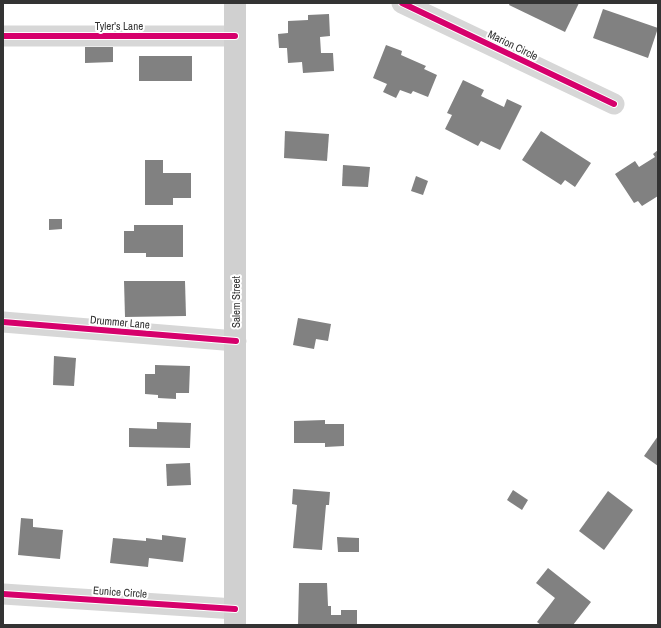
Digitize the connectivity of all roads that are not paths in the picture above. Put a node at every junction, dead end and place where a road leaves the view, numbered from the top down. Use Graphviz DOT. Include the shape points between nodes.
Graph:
graph roads {
  1 [pos="235,3"];
  2 [pos="402,3"];
  3 [pos="3,36"];
  4 [pos="235,36"];
  5 [pos="614,104"];
  6 [pos="3,322"];
  7 [pos="236,341"];
  8 [pos="3,594"];
  9 [pos="235,617"];
  1 -- 4 [label="main road, Salem Street"];
  2 -- 5 [label="street, Marion Circle"];
  3 -- 4 [label="street, Tyler's Lane"];
  4 -- 7 [label="main road, Salem Street"];
  6 -- 7 [label="street, Drummer Lane"];
  7 -- 9 [label="main road, Salem Street"];
  8 -- 9 [label="street, Eunice Circle"];
}
